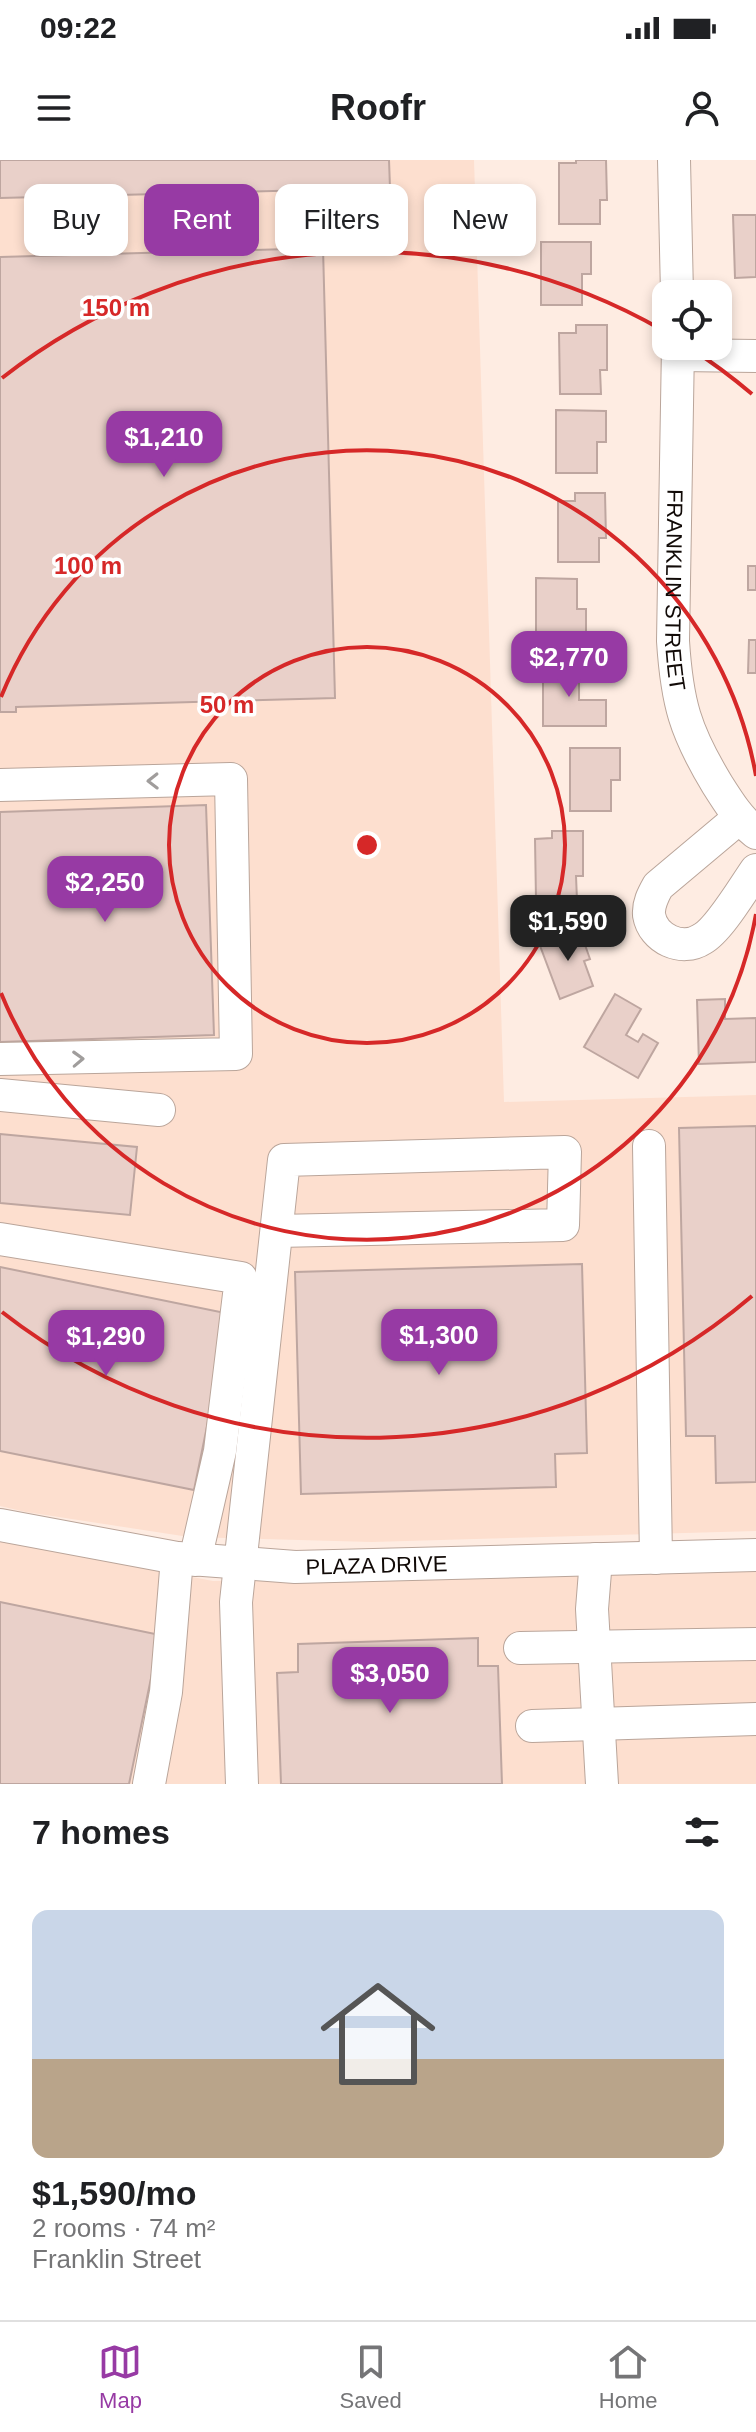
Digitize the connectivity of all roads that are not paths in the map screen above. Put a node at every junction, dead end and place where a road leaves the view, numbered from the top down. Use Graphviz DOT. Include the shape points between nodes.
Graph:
graph roads {
  1 [pos="674,160"];
  2 [pos="677,280"];
  3 [pos="732,354"];
  4 [pos="756,356"];
  5 [pos="678,360"];
  6 [pos="0,785"];
  7 [pos="748,826"];
  8 [pos="756,870"];
  9 [pos="0,1059"];
  10 [pos="0,1095"];
  11 [pos="159,1110"];
  12 [pos="649,1146"];
  13 [pos="277,1231"];
  14 [pos="0,1239"];
  15 [pos="0,1525"];
  16 [pos="756,1555"];
  17 [pos="656,1558"];
  18 [pos="186,1559"];
  19 [pos="596,1559"];
  20 [pos="241,1563"];
  21 [pos="756,1644"];
  22 [pos="594,1647"];
  23 [pos="520,1648"];
  24 [pos="756,1719"];
  25 [pos="598,1724"];
  26 [pos="532,1726"];
  27 [pos="149,1784"];
  28 [pos="242,1784"];
  29 [pos="602,1784"];
  1 -- 2 [label="street"];
  3 -- 4 [label="street"];
  5 -- 7 [label="street, FRANKLIN STREET" via="675,676 694,745"];
  9 -- 6 [label="street, one-way" via="236,1054 231,779"];
  7 -- 8 [label="street" via="658,886 651,900 652,925 673,943 702,940"];
  10 -- 11 [label="street"];
  12 -- 17 [label="street"];
  13 -- 13 [label="street" via="284,1160 565,1152 563,1225"];
  13 -- 20 [label="street"];
  14 -- 18 [label="street" via="241,1278 220,1451"];
  15 -- 18 [label="street, PLAZA DRIVE"];
  16 -- 17 [label="street, PLAZA DRIVE"];
  17 -- 19 [label="street, PLAZA DRIVE"];
  18 -- 20 [label="street, PLAZA DRIVE"];
  18 -- 27 [label="street"];
  19 -- 20 [label="street, PLAZA DRIVE" via="339,1567"];
  19 -- 22 [label="street"];
  20 -- 28 [label="street" via="236,1602"];
  21 -- 22 [label="street"];
  22 -- 23 [label="street"];
  22 -- 25 [label="street"];
  24 -- 25 [label="street"];
  25 -- 26 [label="street"];
  25 -- 29 [label="street"];
}
